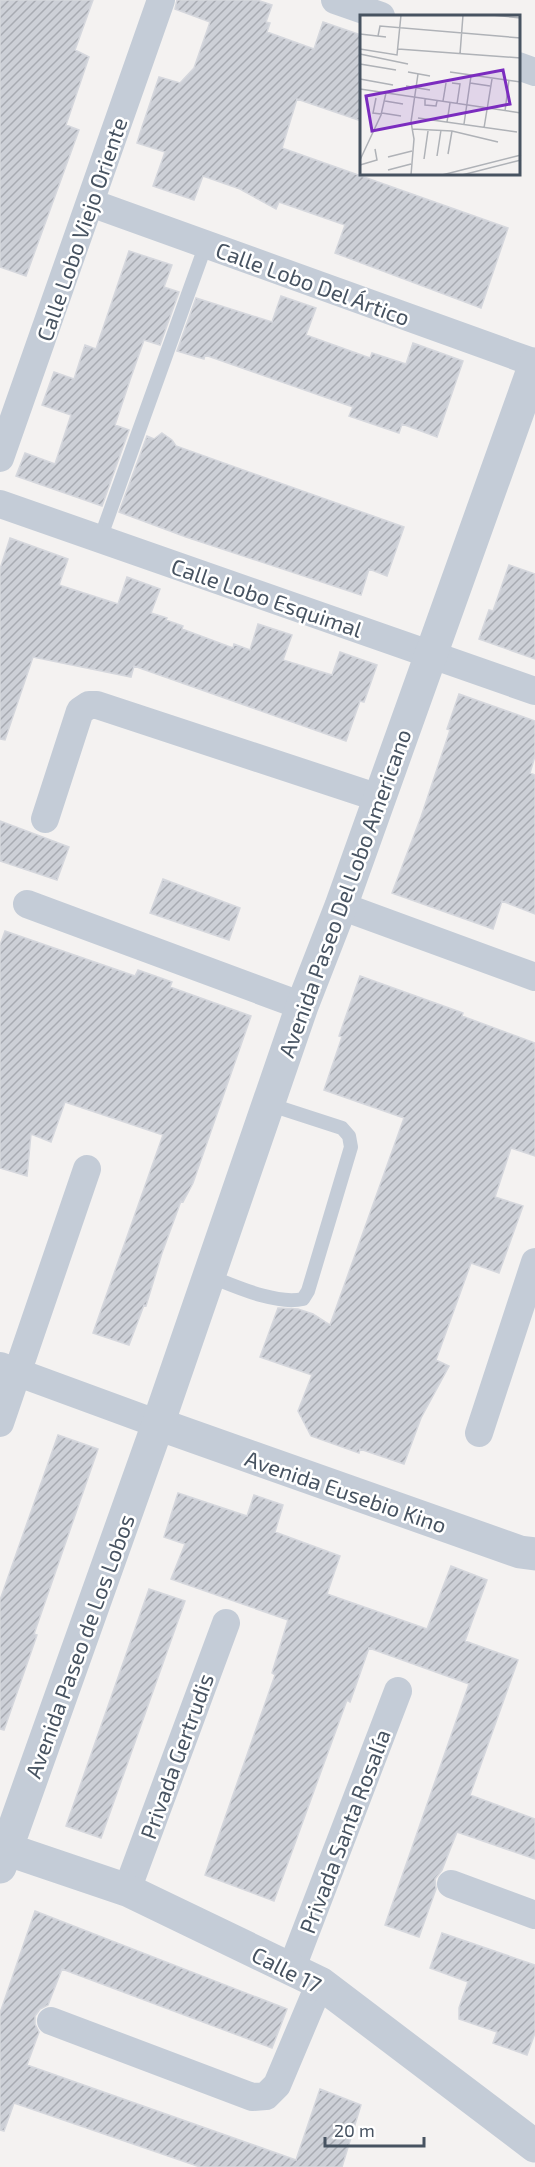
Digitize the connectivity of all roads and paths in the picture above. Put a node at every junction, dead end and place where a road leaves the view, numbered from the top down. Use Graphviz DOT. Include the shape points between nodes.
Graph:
graph roads {
  1 [pos="161,0"];
  2 [pos="335,0"];
  3 [pos="378,15"];
  4 [pos="520,66"];
  5 [pos="535,72"];
  6 [pos="91,203"];
  7 [pos="206,244"];
  8 [pos="535,364"];
  9 [pos="0,458"];
  10 [pos="0,504"];
  11 [pos="100,539"];
  12 [pos="431,654"];
  13 [pos="535,691"];
  14 [pos="379,798"];
  15 [pos="45,819"];
  16 [pos="27,904"];
  17 [pos="341,906"];
  18 [pos="535,977"];
  19 [pos="302,1006"];
  20 [pos="268,1104"];
  21 [pos="87,1169"];
  22 [pos="535,1262"];
  23 [pos="209,1276"];
  24 [pos="9,1369"];
  25 [pos="0,1423"];
  26 [pos="158,1424"];
  27 [pos="478,1433"];
  28 [pos="535,1554"];
  29 [pos="226,1623"];
  30 [pos="398,1691"];
  31 [pos="3,1858"];
  32 [pos="451,1884"];
  33 [pos="127,1890"];
  34 [pos="535,1915"];
  35 [pos="305,1977"];
  36 [pos="51,2020"];
  37 [pos="535,2146"];
  1 -- 6 [label="street, Calle Lobo Viejo Oriente"];
  2 -- 3 [label="street"];
  4 -- 5 [label="street"];
  6 -- 7 [label="street, Calle Lobo Del Ártico"];
  6 -- 9 [label="street, Calle Lobo Viejo Oriente"];
  7 -- 8 [label="street, Calle Lobo Del Ártico"];
  7 -- 11 [label="lane"];
  8 -- 12 [label="street, Avenida Paseo Del Lobo Americano"];
  10 -- 11 [label="street, Calle Lobo Esquimal"];
  11 -- 12 [label="street, Calle Lobo Esquimal"];
  12 -- 13 [label="street, Calle Lobo Esquimal"];
  12 -- 14 [label="street, Avenida Paseo Del Lobo Americano"];
  14 -- 15 [label="street" via="89,705 81,711"];
  14 -- 17 [label="street, Avenida Paseo Del Lobo Americano"];
  16 -- 19 [label="street"];
  17 -- 18 [label="street"];
  17 -- 19 [label="street, Avenida Paseo Del Lobo Americano"];
  19 -- 20 [label="street, Avenida Paseo Del Lobo Americano"];
  20 -- 23 [label="street, Avenida Paseo Del Lobo Americano"];
  20 -- 23 [label="lane" via="342,1128 349,1136 351,1147 308,1291 303,1299 296,1300 258,1294"];
  21 -- 24 [label="street"];
  22 -- 27 [label="street"];
  23 -- 26 [label="street, Avenida Paseo Del Lobo Americano"];
  24 -- 25 [label="street"];
  24 -- 26 [label="street"];
  26 -- 28 [label="street, Avenida Eusebio Kino"];
  26 -- 31 [label="street, Avenida Paseo de Los Lobos"];
  29 -- 33 [label="street, Privada Gertrudis"];
  30 -- 35 [label="street, Privada Santa Rosalía"];
  31 -- 33 [label="street, Calle 17"];
  32 -- 34 [label="street"];
  33 -- 35 [label="street, Calle 17"];
  35 -- 36 [label="street, Privada Santa Rosalía" via="277,2085 266,2096 252,2097"];
  35 -- 37 [label="street, Calle 17"];
}
